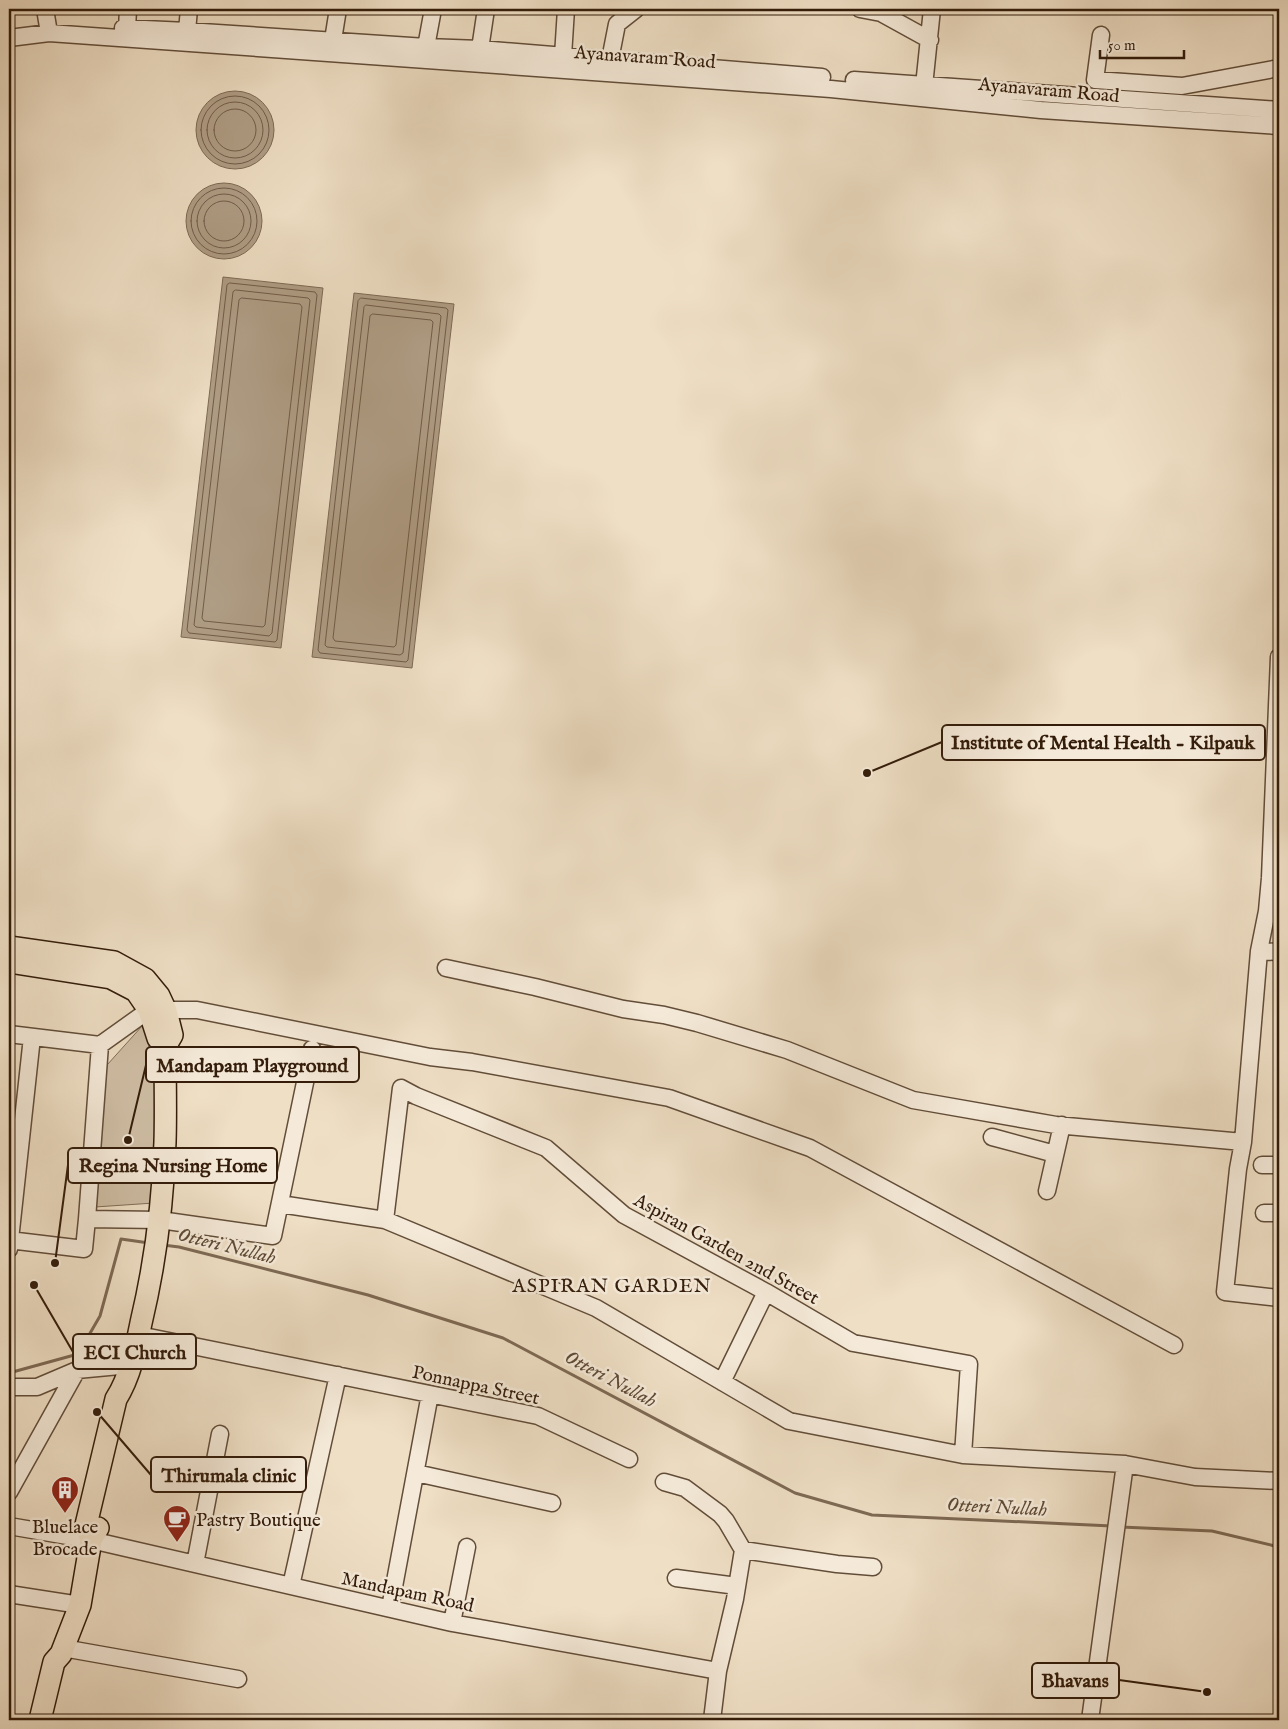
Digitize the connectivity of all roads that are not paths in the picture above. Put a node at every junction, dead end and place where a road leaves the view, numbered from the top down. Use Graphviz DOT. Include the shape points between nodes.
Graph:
graph roads {
  1 [pos="128,9"];
  2 [pos="189,9"];
  3 [pos="338,9"];
  4 [pos="433,9"];
  5 [pos="486,9"];
  6 [pos="566,9"];
  7 [pos="636,9"];
  8 [pos="860,9"];
  9 [pos="932,9"];
  10 [pos="47,22"];
  11 [pos="9,28"];
  12 [pos="127,28"];
  13 [pos="187,31"];
  14 [pos="1101,35"];
  15 [pos="9,38"];
  16 [pos="333,40"];
  17 [pos="930,40"];
  18 [pos="426,47"];
  19 [pos="480,49"];
  20 [pos="563,56"];
  21 [pos="609,66"];
  22 [pos="1279,68"];
  23 [pos="924,86"];
  24 [pos="1279,110"];
  25 [pos="1279,126"];
  26 [pos="1279,657"];
  27 [pos="1277,724"];
  28 [pos="9,947"];
  29 [pos="1258,951"];
  30 [pos="1279,952"];
  31 [pos="9,962"];
  32 [pos="446,968"];
  33 [pos="158,1011"];
  34 [pos="9,1034"];
  35 [pos="32,1037"];
  36 [pos="100,1045"];
  37 [pos="312,1049"];
  38 [pos="1062,1125"];
  39 [pos="992,1138"];
  40 [pos="1243,1142"];
  41 [pos="1055,1154"];
  42 [pos="1262,1165"];
  43 [pos="1279,1165"];
  44 [pos="1047,1191"];
  45 [pos="280,1204"];
  46 [pos="87,1219"];
  47 [pos="384,1220"];
  48 [pos="159,1228"];
  49 [pos="9,1243"];
  50 [pos="766,1292"];
  51 [pos="1279,1298"];
  52 [pos="139,1335"];
  53 [pos="1174,1344"];
  54 [pos="130,1365"];
  55 [pos="77,1370"];
  56 [pos="338,1375"];
  57 [pos="722,1382"];
  58 [pos="9,1386"];
  59 [pos="430,1394"];
  60 [pos="220,1434"];
  61 [pos="963,1455"];
  62 [pos="629,1459"];
  63 [pos="1125,1464"];
  64 [pos="416,1473"];
  65 [pos="1279,1480"];
  66 [pos="664,1482"];
  67 [pos="9,1492"];
  68 [pos="552,1503"];
  69 [pos="9,1526"];
  70 [pos="91,1540"];
  71 [pos="467,1547"];
  72 [pos="742,1550"];
  73 [pos="195,1564"];
  74 [pos="873,1567"];
  75 [pos="676,1578"];
  76 [pos="291,1586"];
  77 [pos="736,1586"];
  78 [pos="9,1594"];
  79 [pos="80,1605"];
  80 [pos="390,1608"];
  81 [pos="452,1622"];
  82 [pos="62,1651"];
  83 [pos="718,1671"];
  84 [pos="238,1680"];
  85 [pos="40,1720"];
  86 [pos="50,1720"];
  87 [pos="712,1720"];
  88 [pos="1090,1720"];
  1 -- 12 [label="street"];
  2 -- 13 [label="street"];
  3 -- 16 [label="street"];
  4 -- 18 [label="street"];
  5 -- 19 [label="street"];
  6 -- 20 [label="street"];
  7 -- 21 [label="street" via="617,24"];
  8 -- 17 [label="street" via="881,13"];
  9 -- 17 [label="street"];
  10 -- 11 [label="street, Ayanavaram Road"];
  10 -- 12 [label="street, Ayanavaram Road"];
  10 -- 15 [label="street, Ayanavaram Road"];
  10 -- 21 [label="street, Ayanavaram Road"];
  12 -- 13 [label="street, Ayanavaram Road"];
  13 -- 16 [label="street, Ayanavaram Road"];
  14 -- 22 [label="street" via="1095,80 1182,86"];
  16 -- 18 [label="street, Ayanavaram Road"];
  17 -- 23 [label="street"];
  18 -- 19 [label="street, Ayanavaram Road"];
  19 -- 20 [label="street, Ayanavaram Road"];
  20 -- 21 [label="street, Ayanavaram Road"];
  21 -- 23 [label="street, Ayanavaram Road"];
  21 -- 25 [label="street, Ayanavaram Road" via="1041,110"];
  23 -- 24 [label="street, Ayanavaram Road"];
  26 -- 27 [label="street"];
  27 -- 29 [label="street" via="1270,878"];
  28 -- 33 [label="main road" via="114,962 145,979 160,996"];
  29 -- 30 [label="street"];
  29 -- 40 [label="street"];
  31 -- 33 [label="main road" via="111,978 136,991"];
  32 -- 38 [label="street" via="705,1025 787,1050 912,1100"];
  33 -- 36 [label="street"];
  33 -- 48 [label="main road" via="158,1038 166,1047 165,1143"];
  33 -- 53 [label="street" via="197,1010 430,1058 472,1062 669,1098 810,1148"];
  34 -- 35 [label="street"];
  35 -- 36 [label="street"];
  35 -- 49 [label="street"];
  36 -- 46 [label="street"];
  37 -- 45 [label="street"];
  38 -- 40 [label="street"];
  38 -- 41 [label="street"];
  39 -- 41 [label="street"];
  40 -- 51 [label="street" via="1225,1292"];
  41 -- 44 [label="street"];
  42 -- 43 [label="street"];
  45 -- 47 [label="street"];
  45 -- 48 [label="street" via="273,1236"];
  46 -- 48 [label="street"];
  46 -- 49 [label="street" via="84,1249"];
  47 -- 50 [label="street, Aspiran Garden 2nd Street" via="401,1088 546,1148 624,1215"];
  47 -- 57 [label="street" via="596,1308"];
  48 -- 52 [label="main road"];
  50 -- 57 [label="street"];
  50 -- 61 [label="street, Aspiran Garden 2nd Street" via="853,1343 969,1364"];
  52 -- 54 [label="main road"];
  52 -- 56 [label="street, Ponnappa Street"];
  54 -- 55 [label="street"];
  54 -- 70 [label="main road" via="123,1388 116,1398 86,1525"];
  55 -- 58 [label="street" via="37,1387"];
  55 -- 67 [label="street"];
  56 -- 59 [label="street, Ponnappa Street"];
  56 -- 76 [label="street"];
  57 -- 61 [label="street" via="789,1421"];
  59 -- 62 [label="street, Ponnappa Street" via="538,1416"];
  59 -- 64 [label="street"];
  60 -- 73 [label="street"];
  61 -- 63 [label="street"];
  63 -- 65 [label="street" via="1194,1477"];
  63 -- 88 [label="street"];
  64 -- 68 [label="street"];
  64 -- 80 [label="street"];
  66 -- 72 [label="street" via="685,1488 720,1514"];
  69 -- 70 [label="street, Mandapam Road"];
  70 -- 73 [label="street, Mandapam Road"];
  70 -- 79 [label="main road"];
  71 -- 81 [label="street"];
  72 -- 74 [label="street"];
  72 -- 77 [label="street"];
  73 -- 76 [label="street, Mandapam Road"];
  75 -- 77 [label="street"];
  76 -- 80 [label="street, Mandapam Road"];
  77 -- 83 [label="street"];
  78 -- 79 [label="street"];
  79 -- 82 [label="main road"];
  80 -- 81 [label="street, Mandapam Road"];
  81 -- 83 [label="street, Mandapam Road"];
  82 -- 84 [label="street"];
  82 -- 85 [label="main road" via="54,1662"];
  82 -- 86 [label="main road" via="62,1667"];
  83 -- 87 [label="street"];
}
